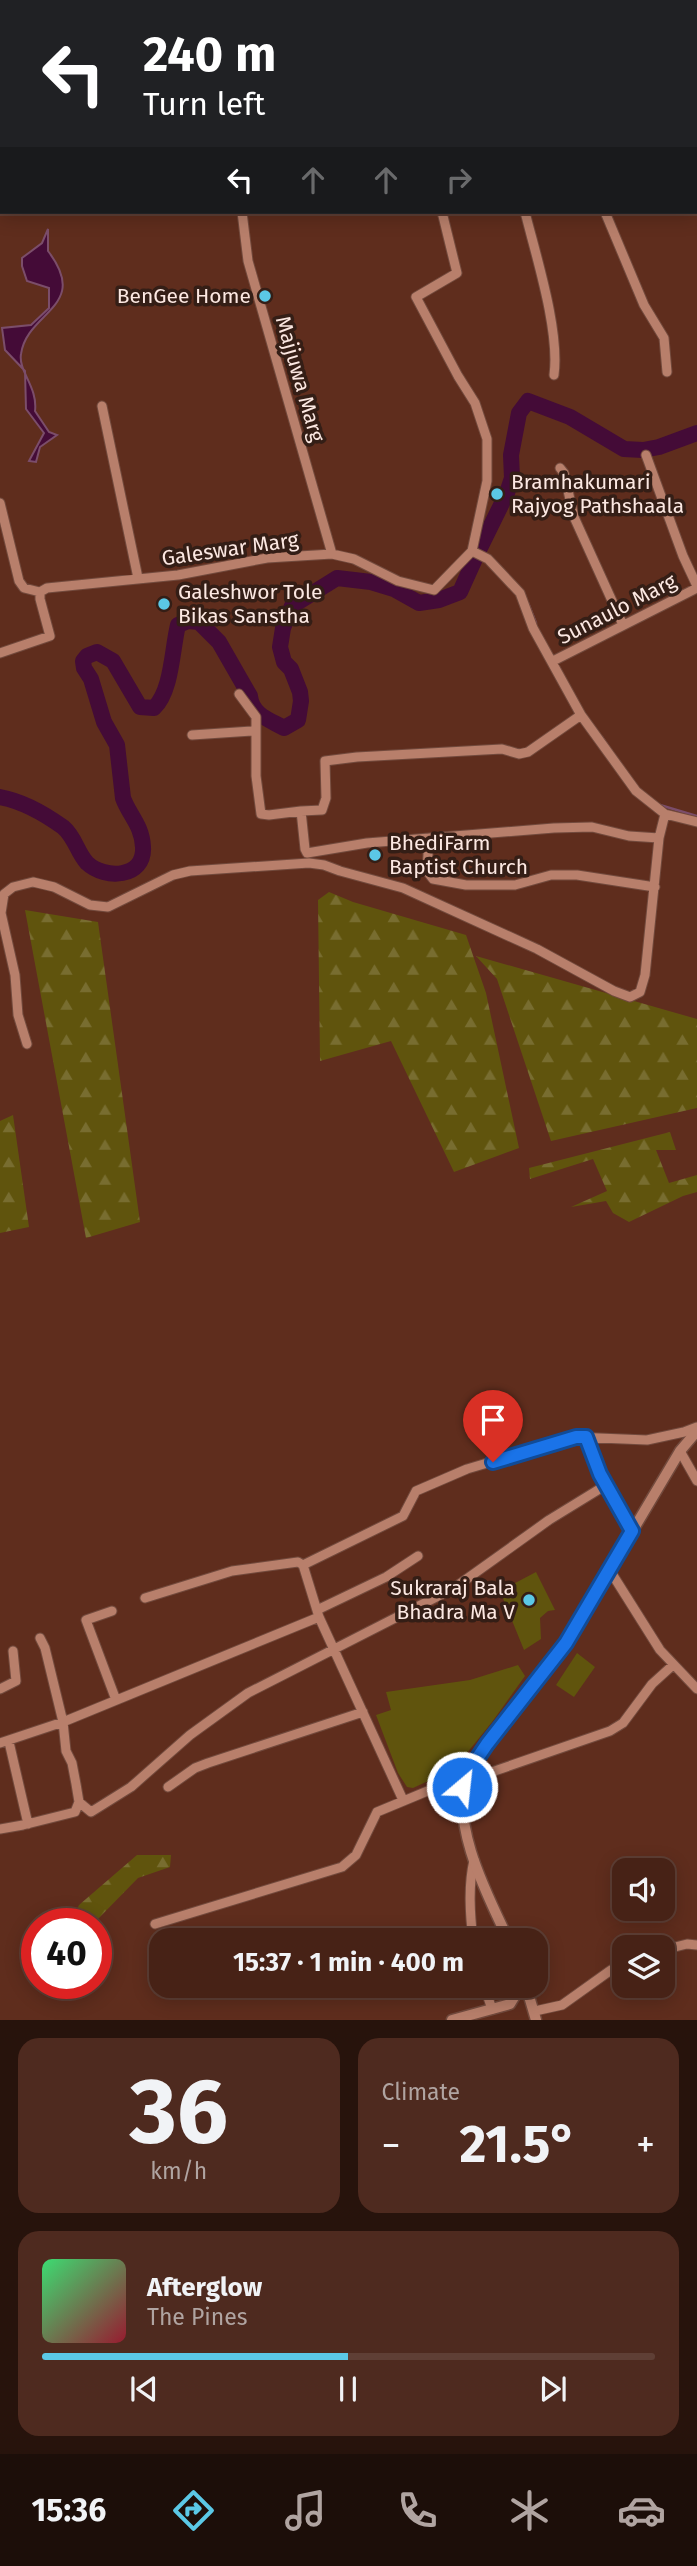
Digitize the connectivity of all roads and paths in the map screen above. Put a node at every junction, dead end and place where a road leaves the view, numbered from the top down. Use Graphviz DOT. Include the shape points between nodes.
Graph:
graph roads {
  1 [pos="242,214"];
  2 [pos="442,214"];
  3 [pos="526,214"];
  4 [pos="606,214"];
  5 [pos="667,372"];
  6 [pos="554,375"];
  7 [pos="102,406"];
  8 [pos="646,455"];
  9 [pos="560,468"];
  10 [pos="0,503"];
  11 [pos="472,551"];
  12 [pos="331,554"];
  13 [pos="138,578"];
  14 [pos="697,587"];
  15 [pos="40,593"];
  16 [pos="622,625"];
  17 [pos="0,653"];
  18 [pos="552,661"];
  19 [pos="239,694"];
  20 [pos="581,715"];
  21 [pos="256,729"];
  22 [pos="192,735"];
  23 [pos="300,811"];
  24 [pos="665,814"];
  25 [pos="697,822"];
  26 [pos="429,838"];
  27 [pos="659,838"];
  28 [pos="655,887"];
  29 [pos="27,1044"];
  30 [pos="697,1429"];
  31 [pos="586,1437"];
  32 [pos="680,1451"];
  33 [pos="697,1481"];
  34 [pos="606,1485"];
  35 [pos="632,1531"];
  36 [pos="418,1556"];
  37 [pos="303,1565"];
  38 [pos="609,1569"];
  39 [pos="145,1598"];
  40 [pos="112,1611"];
  41 [pos="318,1613"];
  42 [pos="40,1638"];
  43 [pos="334,1649"];
  44 [pos="13,1651"];
  45 [pos="673,1665"];
  46 [pos="0,1689"];
  47 [pos="697,1689"];
  48 [pos="116,1700"];
  49 [pos="363,1712"];
  50 [pos="63,1722"];
  51 [pos="4,1742"];
  52 [pos="466,1775"];
  53 [pos="168,1787"];
  54 [pos="403,1800"];
  55 [pos="79,1802"];
  56 [pos="28,1824"];
  57 [pos="0,1829"];
  58 [pos="475,1858"];
  59 [pos="155,1924"];
  60 [pos="471,1928"];
  61 [pos="503,1928"];
  62 [pos="697,1945"];
  63 [pos="675,1947"];
  64 [pos="612,1970"];
  65 [pos="488,1998"];
  66 [pos="515,1998"];
  67 [pos="528,1998"];
  68 [pos="492,2009"];
  69 [pos="535,2016"];
  70 [pos="452,2020"];
  1 -- 12 [label="street, Majjuwa Marg" via="248,261"];
  2 -- 11 [label="street" via="457,273 416,297 475,403 487,439 487,481"];
  3 -- 6 [label="street" via="556,358"];
  4 -- 5 [label="street" via="644,305 664,338"];
  7 -- 13 [label="street"];
  8 -- 14 [label="street"];
  9 -- 16 [label="street" via="574,517"];
  10 -- 15 [label="street" via="19,581 24,588"];
  11 -- 12 [label="street, Galeswar Marg" via="434,590"];
  11 -- 18 [label="street" via="488,559 520,593"];
  12 -- 13 [label="street, Galeswar Marg" via="267,558"];
  13 -- 15 [label="street, Galeswar Marg" via="47,588"];
  14 -- 16 [label="street, Sunaulo Marg"];
  15 -- 17 [label="street" via="50,636"];
  16 -- 18 [label="street, Sunaulo Marg"];
  18 -- 20 [label="street"];
  19 -- 21 [label="street" via="256,717"];
  20 -- 23 [label="street" via="519,754 502,749 324,761 326,798 322,810"];
  20 -- 24 [label="street" via="636,791"];
  21 -- 22 [label="street"];
  21 -- 23 [label="street" via="261,814"];
  23 -- 26 [label="street" via="307,853"];
  24 -- 25 [label="street"];
  24 -- 27 [label="street"];
  26 -- 27 [label="street" via="579,827"];
  26 -- 28 [label="street" via="427,871 433,879 466,885 516,885 551,875 577,875"];
  27 -- 28 [label="street"];
  28 -- 29 [label="street" via="645,975 639,992 630,996 403,888 324,865 181,873 108,907 90,905 44,884 26,883 4,894 1,913"];
  30 -- 31 [label="street" via="647,1440"];
  30 -- 32 [label="street"];
  31 -- 34 [label="street"];
  31 -- 37 [label="street" via="467,1469 416,1491 402,1516"];
  32 -- 33 [label="street"];
  32 -- 35 [label="street"];
  34 -- 35 [label="street"];
  34 -- 43 [label="street" via="548,1520 454,1588"];
  35 -- 38 [label="street"];
  36 -- 41 [label="street"];
  37 -- 39 [label="street" via="232,1571"];
  37 -- 41 [label="street"];
  38 -- 45 [label="street"];
  38 -- 52 [label="street" via="566,1643"];
  40 -- 48 [label="street" via="86,1620"];
  41 -- 43 [label="street"];
  41 -- 48 [label="street"];
  42 -- 50 [label="street"];
  43 -- 49 [label="street"];
  43 -- 55 [label="street" via="248,1693 106,1805 91,1812"];
  44 -- 46 [label="street" via="16,1681"];
  45 -- 47 [label="street"];
  45 -- 52 [label="street" via="652,1684 624,1723 610,1731 483,1775"];
  48 -- 50 [label="street"];
  49 -- 53 [label="street" via="208,1763"];
  49 -- 54 [label="street"];
  50 -- 51 [label="street"];
  50 -- 55 [label="street"];
  51 -- 56 [label="street"];
  52 -- 54 [label="street"];
  52 -- 58 [label="street" via="462,1807"];
  54 -- 59 [label="street" via="377,1812 356,1855 342,1867"];
  55 -- 56 [label="street" via="75,1812"];
  56 -- 57 [label="street"];
  58 -- 60 [label="street" via="470,1877"];
  58 -- 61 [label="street"];
  62 -- 63 [label="street"];
  64 -- 69 [label="street" via="562,2005"];
  65 -- 68 [label="street"];
  66 -- 68 [label="street"];
  67 -- 69 [label="street"];
  68 -- 70 [label="street"];
}
